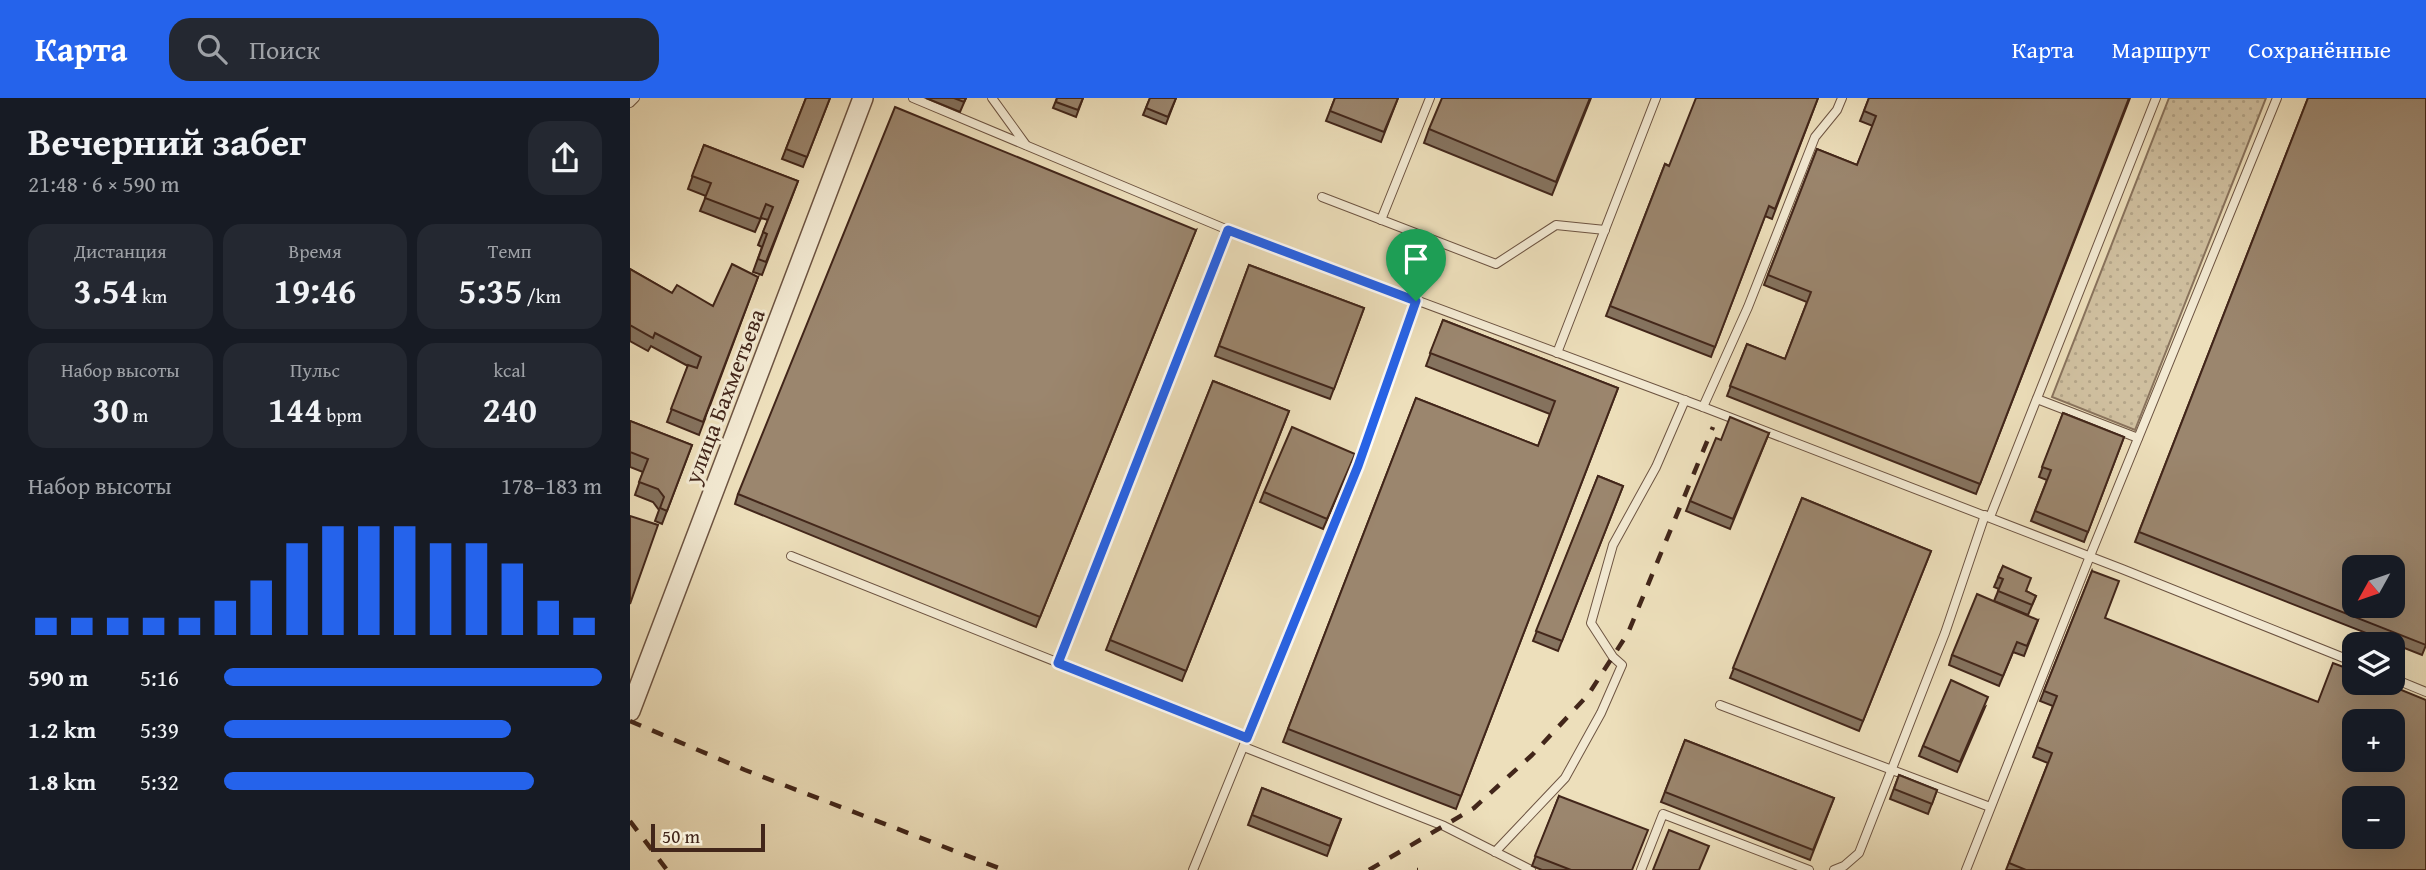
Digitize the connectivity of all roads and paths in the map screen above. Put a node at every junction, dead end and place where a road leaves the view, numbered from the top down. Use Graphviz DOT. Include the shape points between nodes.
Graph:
graph roads {
  1 [pos="635,98"];
  2 [pos="863,98"];
  3 [pos="913,98"];
  4 [pos="992,98"];
  5 [pos="1430,98"];
  6 [pos="1656,98"];
  7 [pos="1842,98"];
  8 [pos="2156,98"];
  9 [pos="2277,98"];
  10 [pos="630,103"];
  11 [pos="1026,145"];
  12 [pos="1322,197"];
  13 [pos="1381,220"];
  14 [pos="1228,230"];
  15 [pos="1605,230"];
  16 [pos="1416,301"];
  17 [pos="1558,353"];
  18 [pos="2037,399"];
  19 [pos="1685,400"];
  20 [pos="1703,407"];
  21 [pos="2138,438"];
  22 [pos="1987,516"];
  23 [pos="792,556"];
  24 [pos="2090,556"];
  25 [pos="2342,657"];
  26 [pos="1058,663"];
  27 [pos="2405,683"];
  28 [pos="2426,692"];
  29 [pos="1720,705"];
  30 [pos="630,711"];
  31 [pos="1247,738"];
  32 [pos="1244,747"];
  33 [pos="1892,769"];
  34 [pos="1990,807"];
  35 [pos="1495,852"];
  36 [pos="1194,870"];
  37 [pos="1531,870"];
  38 [pos="1642,870"];
  39 [pos="1809,870"];
  40 [pos="1835,870"];
  41 [pos="1966,870"];
  1 -- 10 [label="lane"];
  2 -- 30 [label="street, улица Бахметьева"];
  3 -- 11 [label="lane"];
  4 -- 11 [label="lane"];
  5 -- 13 [label="lane"];
  6 -- 15 [label="lane"];
  7 -- 20 [label="lane" via="1815,137"];
  8 -- 18 [label="lane"];
  9 -- 21 [label="lane"];
  11 -- 14 [label="lane"];
  12 -- 13 [label="lane"];
  13 -- 15 [label="lane" via="1496,264 1556,225"];
  14 -- 16 [label="lane"];
  14 -- 26 [label="lane"];
  15 -- 17 [label="lane"];
  16 -- 17 [label="lane"];
  16 -- 31 [label="lane" via="1358,466"];
  17 -- 19 [label="lane"];
  18 -- 21 [label="lane"];
  18 -- 22 [label="lane"];
  19 -- 20 [label="lane"];
  19 -- 35 [label="lane" via="1656,467 1613,545 1591,623 1622,665 1565,778"];
  20 -- 22 [label="lane"];
  21 -- 24 [label="lane"];
  22 -- 24 [label="lane"];
  22 -- 33 [label="lane"];
  23 -- 26 [label="lane"];
  24 -- 25 [label="lane"];
  24 -- 34 [label="lane"];
  26 -- 31 [label="lane"];
  27 -- 28 [label="lane"];
  29 -- 33 [label="lane"];
  31 -- 32 [label="lane"];
  32 -- 35 [label="lane" via="1444,826"];
  32 -- 36 [label="lane"];
  33 -- 34 [label="lane"];
  33 -- 40 [label="lane" via="1859,853"];
  34 -- 41 [label="lane"];
  35 -- 37 [label="lane"];
  38 -- 39 [label="lane" via="1663,814"];
}
